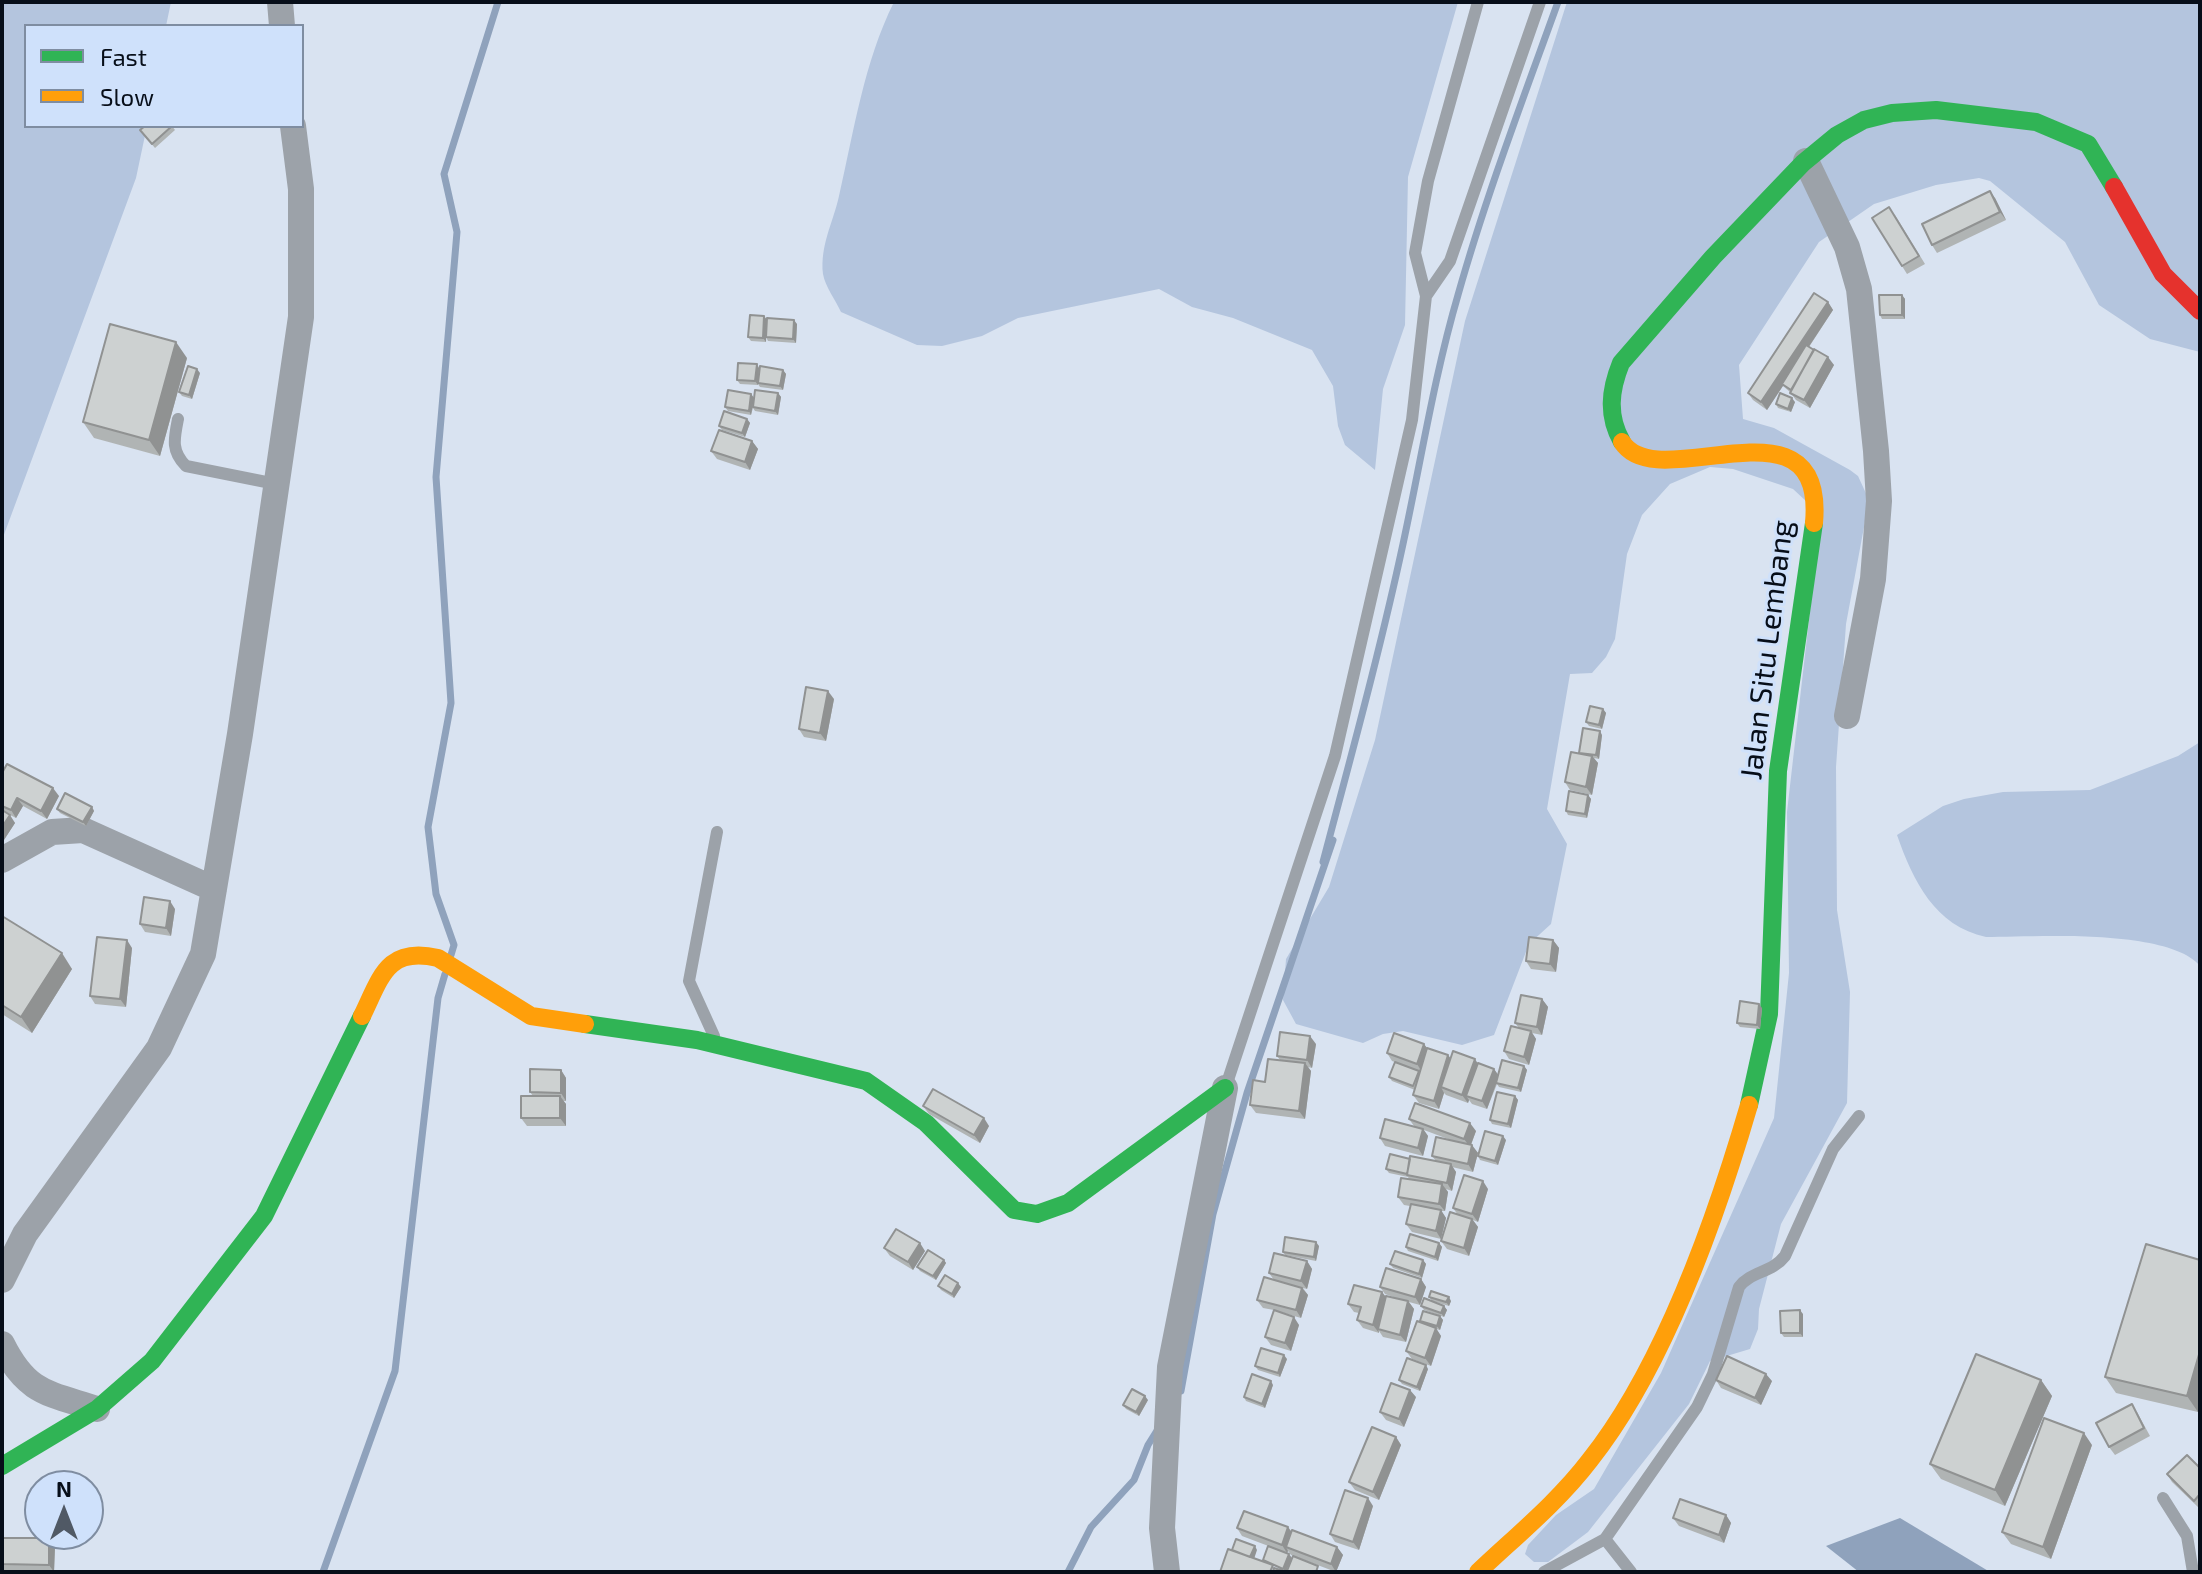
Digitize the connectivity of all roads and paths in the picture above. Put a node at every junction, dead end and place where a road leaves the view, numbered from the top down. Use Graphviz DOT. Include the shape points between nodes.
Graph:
graph roads {
  1 [pos="280,2"];
  2 [pos="1478,2"];
  3 [pos="1540,2"];
  4 [pos="282,24"];
  5 [pos="293,128"];
  6 [pos="1806,161"];
  7 [pos="1426,296"];
  8 [pos="2200,311"];
  9 [pos="178,419"];
  10 [pos="276,484"];
  11 [pos="1847,716"];
  12 [pos="717,832"];
  13 [pos="2,860"];
  14 [pos="214,889"];
  15 [pos="719,1046"];
  16 [pos="1225,1088"];
  17 [pos="1859,1116"];
  18 [pos="2,1280"];
  19 [pos="2,1344"];
  20 [pos="97,1409"];
  21 [pos="2,1466"];
  22 [pos="2163,1498"];
  23 [pos="1605,1539"];
  24 [pos="1167,1572"];
  25 [pos="1478,1572"];
  26 [pos="1544,1572"];
  27 [pos="1631,1572"];
  28 [pos="2193,1572"];
  1 -- 4 [label="street"];
  2 -- 7 [label="lane" via="1428,181 1415,253"];
  3 -- 7 [label="lane" via="1450,261"];
  5 -- 10 [label="street" via="301,189 301,317"];
  6 -- 8 [label="street, Jalan Situ Lembang" via="1825,141 1893,113 1949,110 2017,117 2073,135 2099,158 2163,279"];
  6 -- 11 [label="street" via="1847,247 1859,289 1876,451 1879,501 1873,579"];
  6 -- 25 [label="street, Jalan Situ Lembang" via="1720,247 1621,363 1610,413 1616,438 1646,461 1734,450 1761,452 1786,458 1802,471 1814,499 1778,770 1769,1020 1748,1118 1677,1305 1633,1400 1590,1460"];
  7 -- 16 [label="lane" via="1412,420 1335,756"];
  9 -- 10 [label="lane" via="173,444 186,466"];
  10 -- 14 [label="street"];
  12 -- 15 [label="lane" via="689,981"];
  13 -- 14 [label="street" via="52,832 83,830"];
  14 -- 18 [label="street" via="203,954 159,1048 25,1234"];
  15 -- 16 [label="street" via="866,1081 889,1092 1014,1210 1029,1214 1068,1203"];
  15 -- 20 [label="street" via="531,1016 438,958 398,957 385,969 264,1216 152,1361"];
  16 -- 24 [label="street" via="1170,1367 1162,1528"];
  17 -- 23 [label="lane" via="1833,1149 1785,1256 1777,1267 1746,1278 1739,1287 1713,1374 1697,1407"];
  19 -- 20 [label="street" via="33,1388"];
  20 -- 21 [label="street"];
  22 -- 28 [label="lane" via="2187,1536"];
  23 -- 26 [label="lane"];
  23 -- 27 [label="lane"];
}
